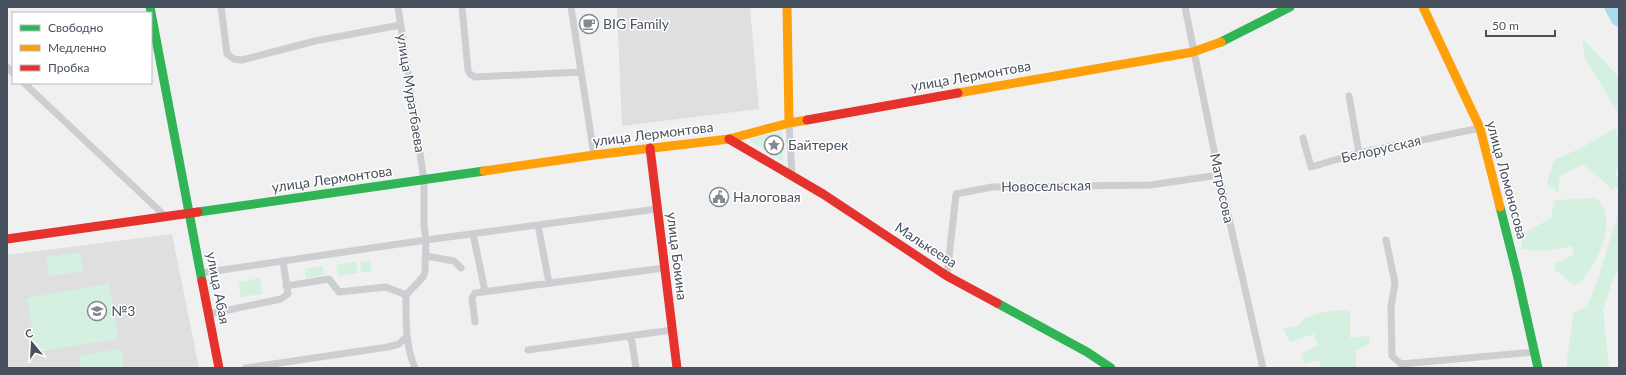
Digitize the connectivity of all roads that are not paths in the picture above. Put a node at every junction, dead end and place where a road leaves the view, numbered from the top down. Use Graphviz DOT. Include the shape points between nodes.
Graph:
graph roads {
  1 [pos="221,7"];
  2 [pos="398,7"];
  3 [pos="462,7"];
  4 [pos="571,7"];
  5 [pos="787,7"];
  6 [pos="1184,7"];
  7 [pos="1290,7"];
  8 [pos="1423,7"];
  9 [pos="152,18"];
  10 [pos="400,25"];
  11 [pos="1194,52"];
  12 [pos="581,72"];
  13 [pos="25,84"];
  14 [pos="1349,96"];
  15 [pos="789,123"];
  16 [pos="1480,128"];
  17 [pos="1303,138"];
  18 [pos="730,139"];
  19 [pos="650,148"];
  20 [pos="1359,153"];
  21 [pos="594,155"];
  22 [pos="792,175"];
  23 [pos="1219,175"];
  24 [pos="424,180"];
  25 [pos="657,209"];
  26 [pos="189,213"];
  27 [pos="165,216"];
  28 [pos="538,225"];
  29 [pos="473,234"];
  30 [pos="7,239"];
  31 [pos="426,240"];
  32 [pos="1386,240"];
  33 [pos="426,256"];
  34 [pos="283,261"];
  35 [pos="461,268"];
  36 [pos="664,268"];
  37 [pos="201,273"];
  38 [pos="947,276"];
  39 [pos="549,283"];
  40 [pos="286,286"];
  41 [pos="485,291"];
  42 [pos="406,295"];
  43 [pos="208,314"];
  44 [pos="475,322"];
  45 [pos="672,330"];
  46 [pos="629,336"];
  47 [pos="406,337"];
  48 [pos="528,350"];
  49 [pos="1535,352"];
  50 [pos="219,368"];
  51 [pos="246,368"];
  52 [pos="416,368"];
  53 [pos="636,368"];
  54 [pos="677,368"];
  55 [pos="1111,368"];
  56 [pos="1263,368"];
  57 [pos="1538,368"];
  1 -- 10 [label="street" via="227,54 234,59 242,60 315,41"];
  2 -- 10 [label="street, улица Муратбаева"];
  3 -- 12 [label="street" via="468,70 475,77"];
  4 -- 12 [label="street"];
  5 -- 15 [label="main road"];
  6 -- 11 [label="street, Матросова"];
  7 -- 11 [label="main road, улица Лермонтова" via="1225,41"];
  8 -- 16 [label="main road, улица Ломоносова"];
  9 -- 26 [label="main road, улица Абая"];
  10 -- 24 [label="street, улица Муратбаева"];
  11 -- 15 [label="main road, улица Лермонтова"];
  11 -- 23 [label="street, Матросова"];
  12 -- 21 [label="street"];
  13 -- 27 [label="street"];
  14 -- 20 [label="street"];
  15 -- 18 [label="main road, улица Лермонтова"];
  15 -- 22 [label="street"];
  16 -- 20 [label="street, Белорусская"];
  16 -- 49 [label="main road, улица Ломоносова"];
  17 -- 20 [label="street, Белорусская" via="1311,167"];
  18 -- 19 [label="main road, улица Лермонтова"];
  18 -- 22 [label="main road, Малькеева"];
  19 -- 21 [label="main road, улица Лермонтова"];
  19 -- 25 [label="main road, улица Бокина"];
  21 -- 24 [label="main road, улица Лермонтова"];
  22 -- 38 [label="main road, Малькеева"];
  23 -- 38 [label="street, Новосельская" via="1150,185 992,187 956,194"];
  23 -- 56 [label="street, Матросова"];
  24 -- 26 [label="main road, улица Лермонтова"];
  24 -- 31 [label="street, улица Муратбаева"];
  25 -- 28 [label="street"];
  25 -- 36 [label="main road, улица Бокина"];
  26 -- 27 [label="main road, улица Лермонтова"];
  26 -- 37 [label="main road, улица Абая"];
  27 -- 30 [label="main road, улица Лермонтова"];
  28 -- 29 [label="street"];
  28 -- 39 [label="street"];
  29 -- 31 [label="street"];
  29 -- 41 [label="street"];
  31 -- 33 [label="street, улица Муратбаева"];
  31 -- 34 [label="street"];
  32 -- 49 [label="street" via="1394,283 1391,307 1392,356 1400,364"];
  33 -- 35 [label="street" via="454,261"];
  33 -- 42 [label="street, улица Муратбаева" via="423,277"];
  34 -- 37 [label="street"];
  34 -- 40 [label="street"];
  36 -- 39 [label="street"];
  36 -- 45 [label="main road, улица Бокина"];
  37 -- 43 [label="main road, улица Абая"];
  38 -- 55 [label="main road, Малькеева" via="1087,352"];
  39 -- 41 [label="street"];
  40 -- 42 [label="street" via="329,279 339,292 386,287"];
  40 -- 43 [label="street" via="288,294 281,300"];
  41 -- 44 [label="street" via="472,296"];
  42 -- 47 [label="street"];
  43 -- 50 [label="main road, улица Абая"];
  45 -- 46 [label="street"];
  45 -- 54 [label="main road, улица Бокина"];
  46 -- 48 [label="street"];
  46 -- 53 [label="street"];
  47 -- 51 [label="street" via="399,344 388,347"];
  47 -- 52 [label="street"];
  49 -- 57 [label="main road, улица Ломоносова"];
}
